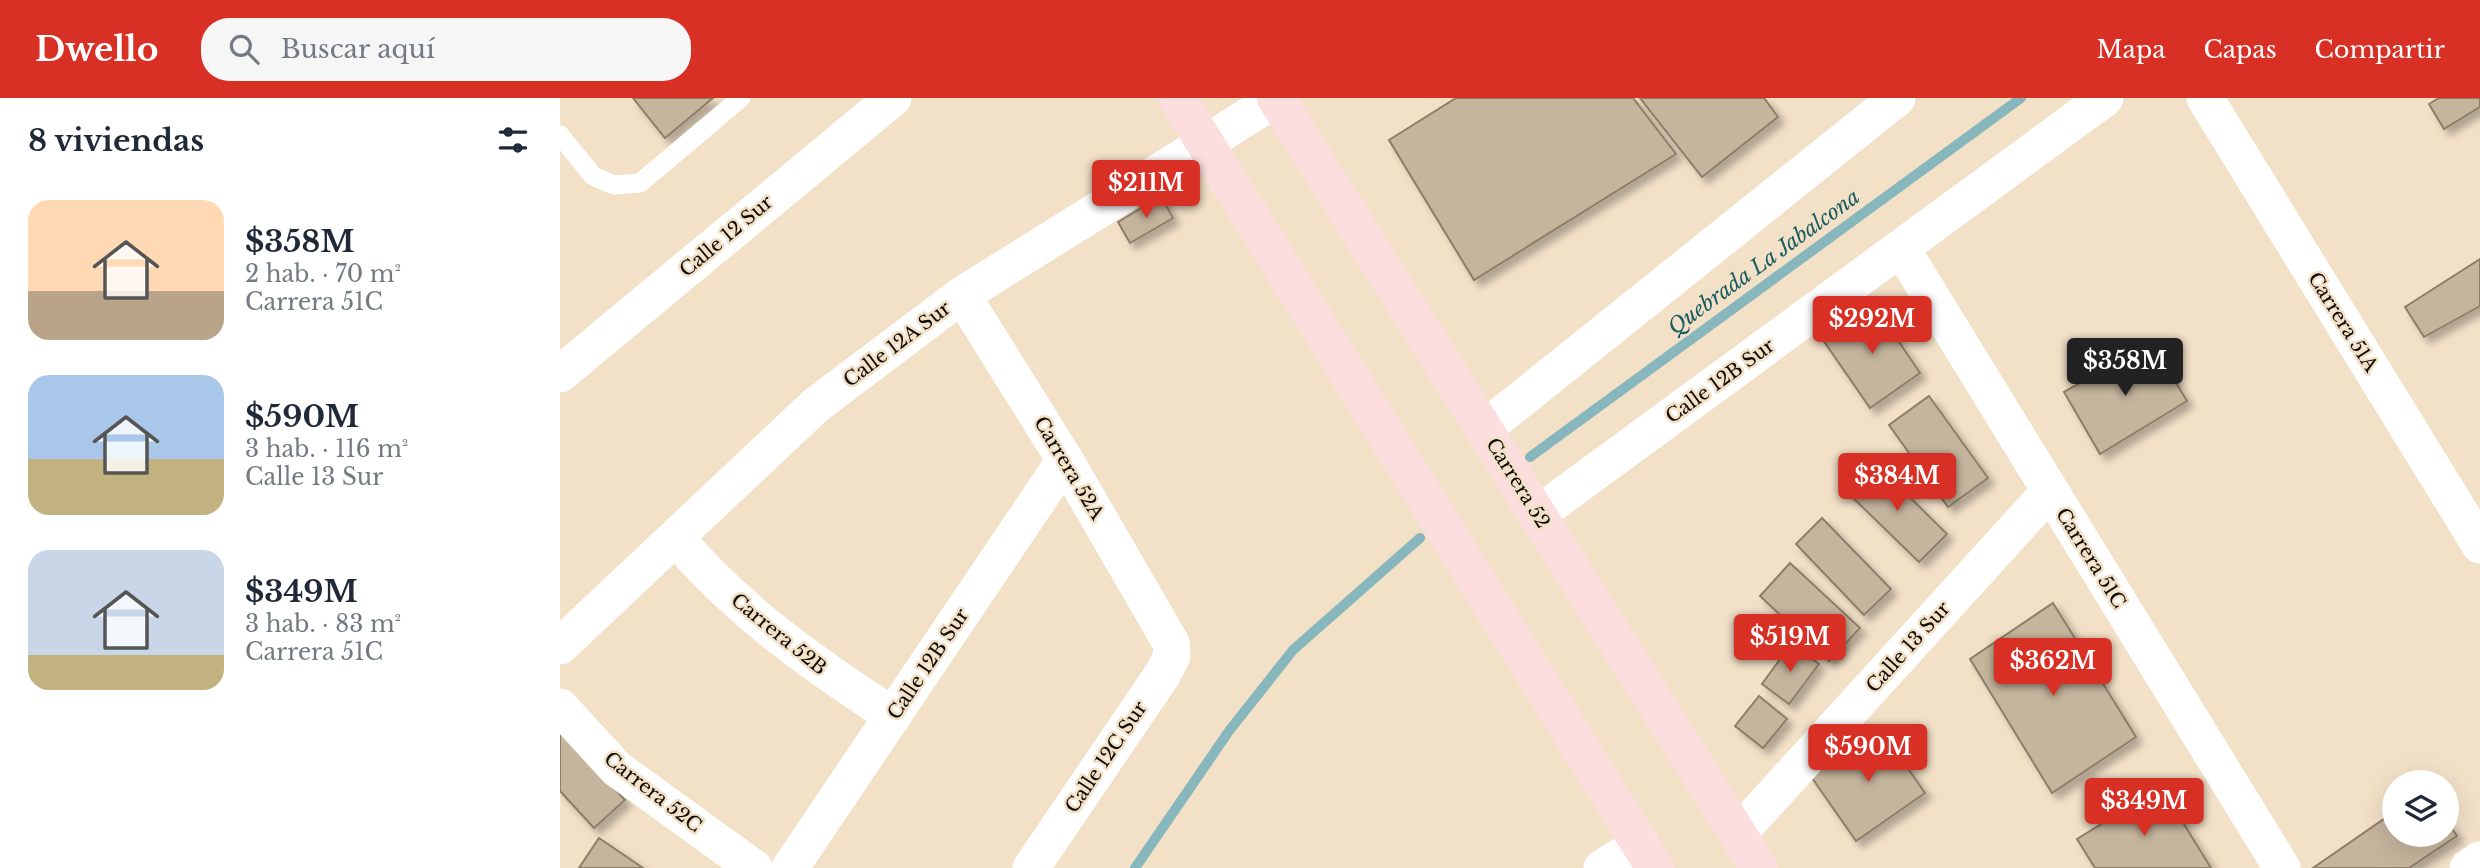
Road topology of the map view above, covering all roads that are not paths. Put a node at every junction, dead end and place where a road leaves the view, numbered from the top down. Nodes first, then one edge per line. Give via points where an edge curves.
1 (741, 98) edge
2 (893, 98) edge
3 (1177, 98) edge
4 (1276, 98) edge
5 (1897, 98) edge
6 (2105, 98) edge
7 (2205, 98) edge
8 (560, 135) edge
9 (1205, 144) junction
10 (1901, 248) junction
11 (962, 295) junction
12 (565, 360) edge
13 (1484, 429) junction
14 (1065, 460) junction
15 (2050, 491) junction
16 (1538, 514) junction
17 (676, 538) junction
18 (2480, 545) edge
19 (1171, 643) joint
20 (560, 646) edge
21 (560, 707) edge
22 (893, 716) junction
23 (1738, 834) junction
24 (1648, 856) edge
25 (2480, 860) edge
26 (754, 868) edge
27 (790, 868) edge
28 (1031, 868) edge
29 (1602, 868) edge
30 (1759, 868) edge
31 (2282, 868) edge
32 (2468, 868) edge

1 - 8 lane via 640,183 614,185 593,176
2 - 12 street, Calle 12 Sur
3 - 9 main road
4 - 9 street, Calle 12A Sur
4 - 13 main road, Carrera 52
5 - 13 street
6 - 10 street, Calle 12B Sur
7 - 18 street, Carrera 51A
9 - 11 street, Calle 12A Sur
9 - 24 main road
10 - 15 street, Carrera 51C
10 - 16 street, Calle 12B Sur
11 - 14 street, Carrera 52A
11 - 17 street, Calle 12A Sur via 816,405
13 - 16 main road, Carrera 52
14 - 19 street, Carrera 52A
14 - 22 street, Calle 12B Sur
15 - 23 street, Calle 13 Sur
15 - 31 street, Carrera 51C
16 - 23 main road, Carrera 52
17 - 20 street, Calle 12A Sur
17 - 22 street, Carrera 52B via 708,576 753,615 812,663
19 - 28 street, Calle 12C Sur via 1172,656 1162,675
21 - 26 street, Carrera 52C via 617,769
22 - 27 street, Calle 12B Sur
23 - 30 main road, Carrera 52
24 - 29 street
25 - 32 street

